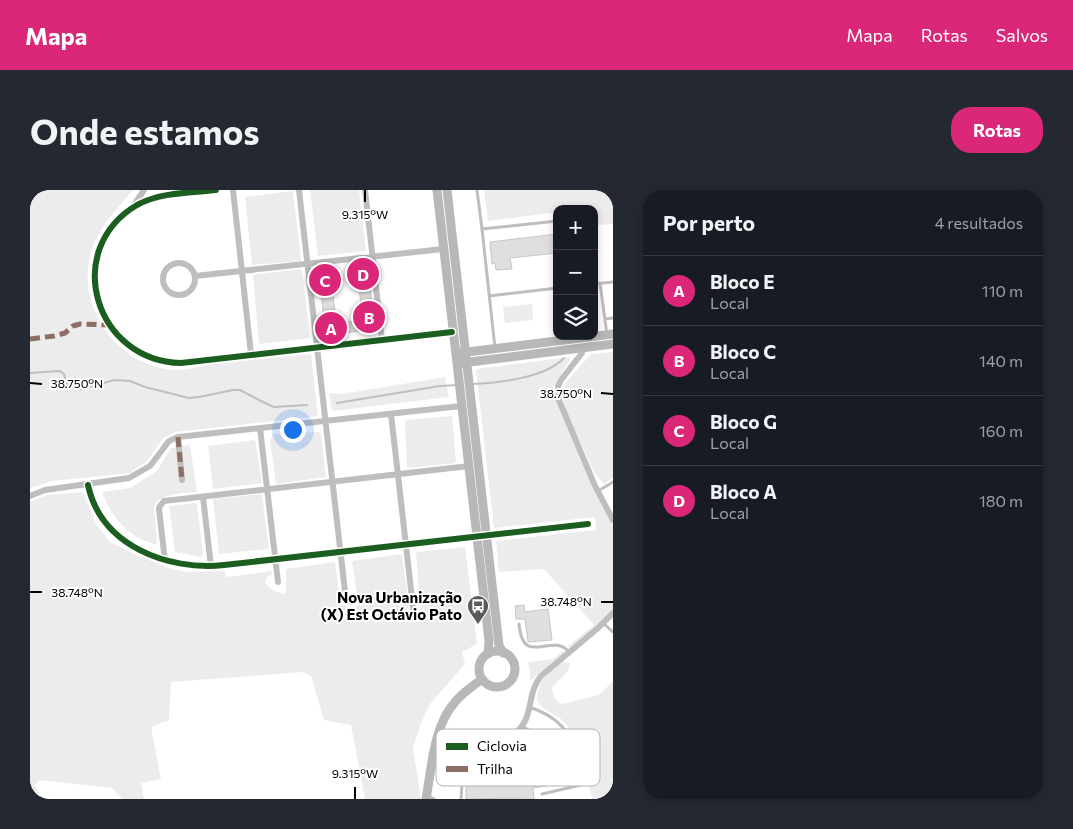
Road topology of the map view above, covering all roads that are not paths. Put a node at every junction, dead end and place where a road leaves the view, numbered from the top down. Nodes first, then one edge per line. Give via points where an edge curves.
1 (144, 190) edge
2 (216, 190) edge
3 (233, 190) edge
4 (299, 190) edge
5 (365, 190) edge
6 (437, 190) edge
7 (447, 190) edge
8 (477, 190) edge
9 (175, 193) edge
10 (132, 209) junction
11 (553, 221) edge
12 (482, 229) junction
13 (443, 249) junction
14 (372, 256) junction
15 (307, 264) junction
16 (242, 271) junction
17 (195, 276) junction
18 (613, 282) edge
19 (600, 283) joint
20 (553, 288) edge
21 (489, 296) junction
22 (613, 318) edge
23 (604, 319) junction
24 (452, 332) junction
25 (610, 335) edge
26 (382, 340) junction
27 (613, 344) edge
28 (317, 347) junction
29 (582, 348) junction
30 (495, 349) junction
31 (251, 354) junction
32 (455, 354) junction
33 (466, 357) junction
34 (456, 364) junction
35 (462, 406) junction
36 (391, 414) junction
37 (326, 421) junction
38 (260, 428) junction
39 (178, 437) junction
40 (469, 466) junction
41 (397, 474) junction
42 (182, 480) dead end
43 (332, 482) junction
44 (613, 482) edge
45 (88, 485) junction
46 (267, 489) junction
47 (597, 492) junction
48 (30, 496) edge
49 (203, 497) junction
50 (613, 518) edge
51 (588, 524) dead end
52 (487, 535) junction
53 (477, 537) junction
54 (406, 545) junction
55 (340, 552) junction
56 (276, 559) junction
57 (165, 561) junction
58 (211, 566) junction
59 (278, 582) dead end
60 (352, 602) dead end
61 (613, 613) edge
62 (414, 616) dead end
63 (518, 624) dead end
64 (604, 624) junction
65 (613, 632) edge
66 (504, 653) junction
67 (569, 653) junction
68 (488, 654) junction
69 (482, 679) junction
70 (528, 706) junction
71 (521, 726) junction
72 (440, 729) edge
73 (519, 729) edge
74 (526, 729) edge
75 (565, 729) edge
76 (436, 745) edge
77 (433, 757) junction
78 (436, 757) edge
79 (461, 786) edge
80 (577, 786) edge
81 (542, 794) dead end
82 (429, 798) edge
83 (460, 799) edge

1 - 10 street
2 - 9 street
3 - 16 street
4 - 15 street
5 - 14 street
6 - 13 street
7 - 33 street
8 - 12 lane
9 - 10 street via 153,198
10 - 31 street via 111,228 99,254 95,276 99,305 113,330 130,346 152,358 168,362
11 - 12 lane
12 - 21 lane
13 - 14 street
13 - 24 street
14 - 15 street
14 - 26 street
15 - 16 street
15 - 28 street
16 - 17 street
16 - 31 street
17 - 17 street via 185,264 174,264 166,270 165,286 172,293 182,294 194,286
18 - 19 lane
19 - 23 lane
20 - 21 lane
21 - 30 lane
22 - 23 lane
23 - 25 lane
24 - 26 street
24 - 32 street
25 - 30 street
26 - 28 street
27 - 29 street
28 - 31 street
28 - 37 street
29 - 33 street
29 - 47 street via 582,353 558,386 558,398
30 - 33 street
32 - 33 street
32 - 34 street
33 - 34 street
33 - 52 street
34 - 35 street
35 - 36 street
35 - 40 street
36 - 37 street
36 - 41 street
37 - 38 street
37 - 43 street
38 - 39 street
38 - 46 street
39 - 42 street
39 - 45 street via 169,441 150,466 138,474
40 - 41 street
40 - 53 street
41 - 43 street
41 - 54 street
43 - 46 street
43 - 55 street
44 - 47 lane
45 - 48 street via 45,490
45 - 57 street via 96,507 116,534 137,549
46 - 49 street
46 - 56 street
47 - 50 street
49 - 57 street via 167,501 160,506
49 - 58 street
51 - 52 street
52 - 53 street
52 - 66 street via 499,645
53 - 54 street
53 - 68 street
54 - 55 street
54 - 62 street
55 - 56 street
55 - 60 street via 346,600
56 - 58 street
56 - 59 street
57 - 58 street
61 - 64 street
63 - 67 lane via 521,639 529,646 559,645
64 - 65 lane
64 - 67 street
66 - 68 street
66 - 69 street via 510,657 514,667 510,681 496,687
67 - 70 street via 540,676
68 - 69 street via 479,668
69 - 72 street via 448,711
70 - 71 street via 526,720
70 - 75 lane via 549,716
71 - 73 street
71 - 74 lane
76 - 77 street
77 - 78 street
77 - 82 street
79 - 83 lane
80 - 81 lane

